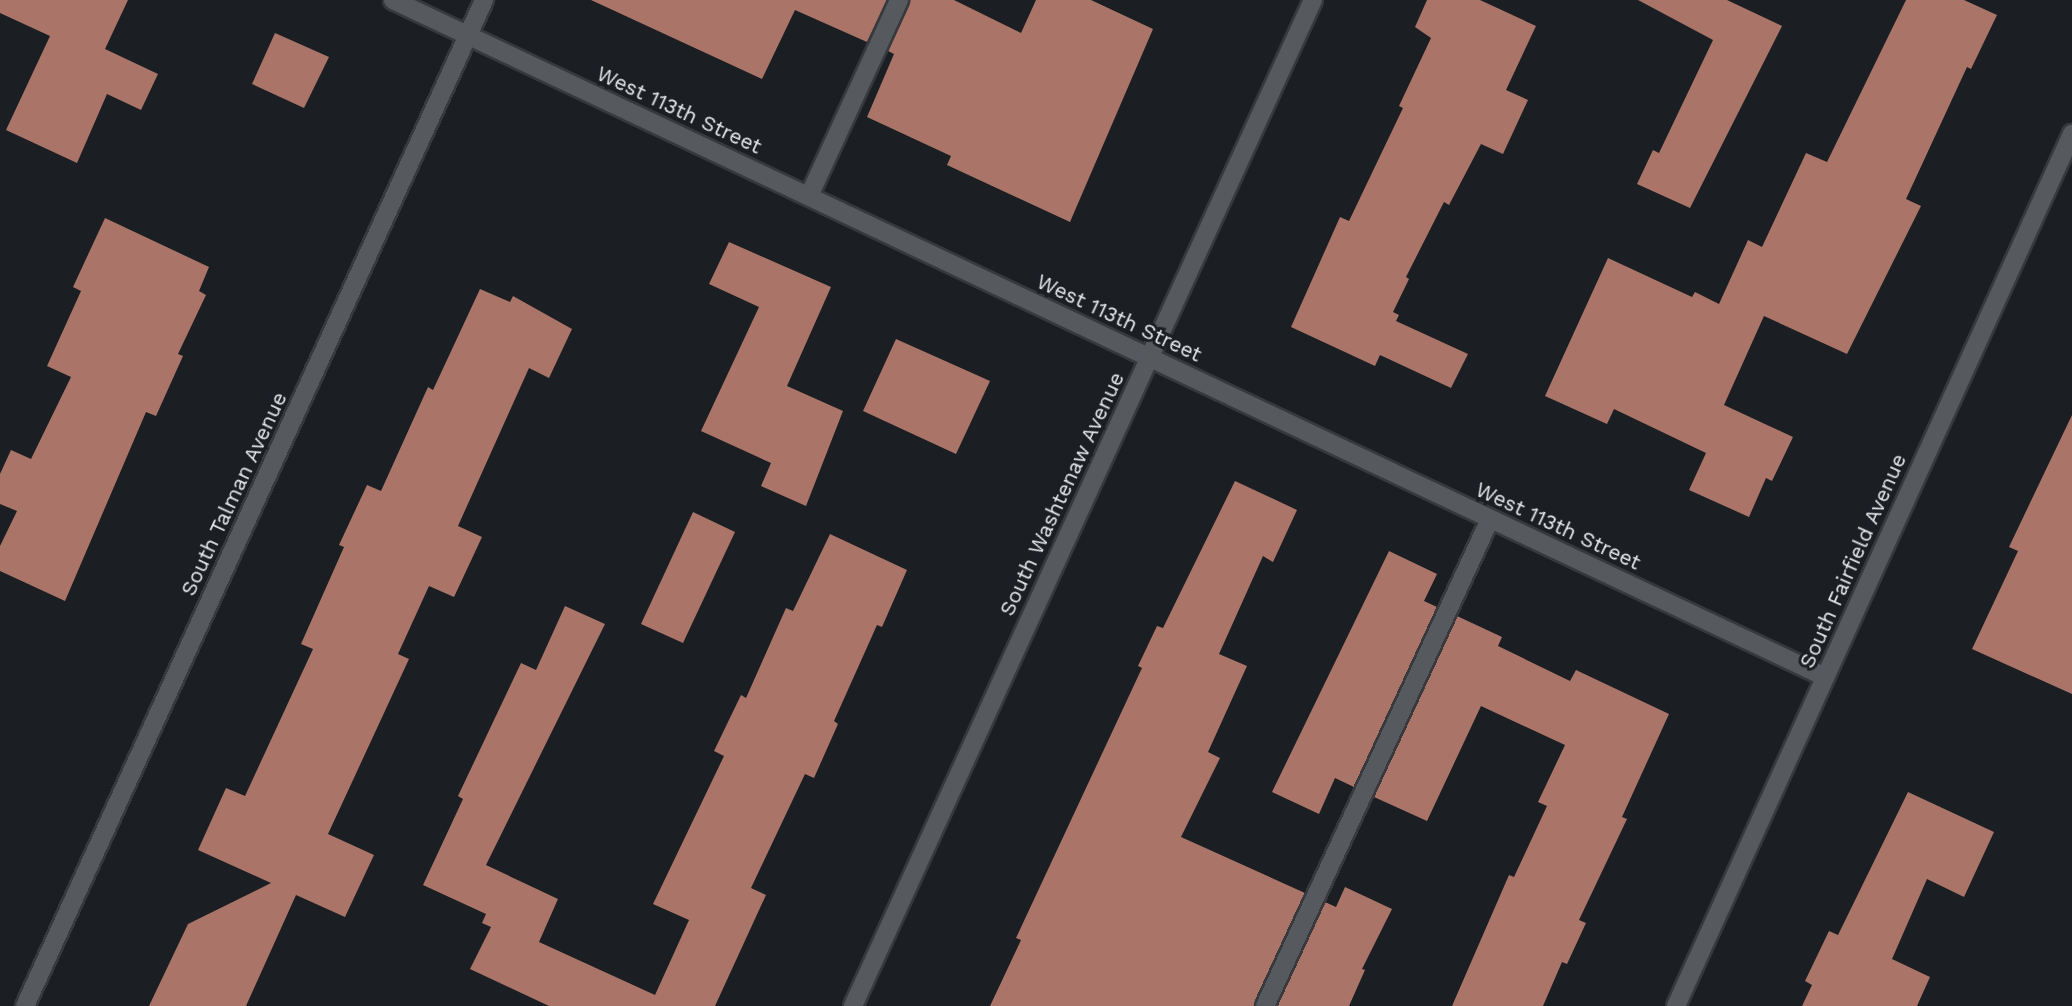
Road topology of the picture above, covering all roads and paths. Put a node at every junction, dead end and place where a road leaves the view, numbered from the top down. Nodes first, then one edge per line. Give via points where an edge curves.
1 (393, 0) edge
2 (484, 0) edge
3 (899, 0) edge
4 (1313, 0) edge
5 (468, 35) junction
6 (2072, 134) edge
7 (809, 196) junction
8 (1149, 358) junction
9 (1490, 519) junction
10 (1825, 677) junction
11 (25, 1006) edge
12 (853, 1006) edge
13 (1265, 1006) edge
14 (1676, 1006) edge

1 - 5 street, West 113th Street
2 - 5 street, South Talman Avenue
3 - 7 street
4 - 8 street, South Washtenaw Avenue
5 - 7 street, West 113th Street
5 - 11 street, South Talman Avenue
6 - 10 street, South Fairfield Avenue
7 - 8 street, West 113th Street
8 - 9 street, West 113th Street
8 - 12 street, South Washtenaw Avenue
9 - 10 street, West 113th Street
9 - 13 street
10 - 14 street, South Fairfield Avenue

